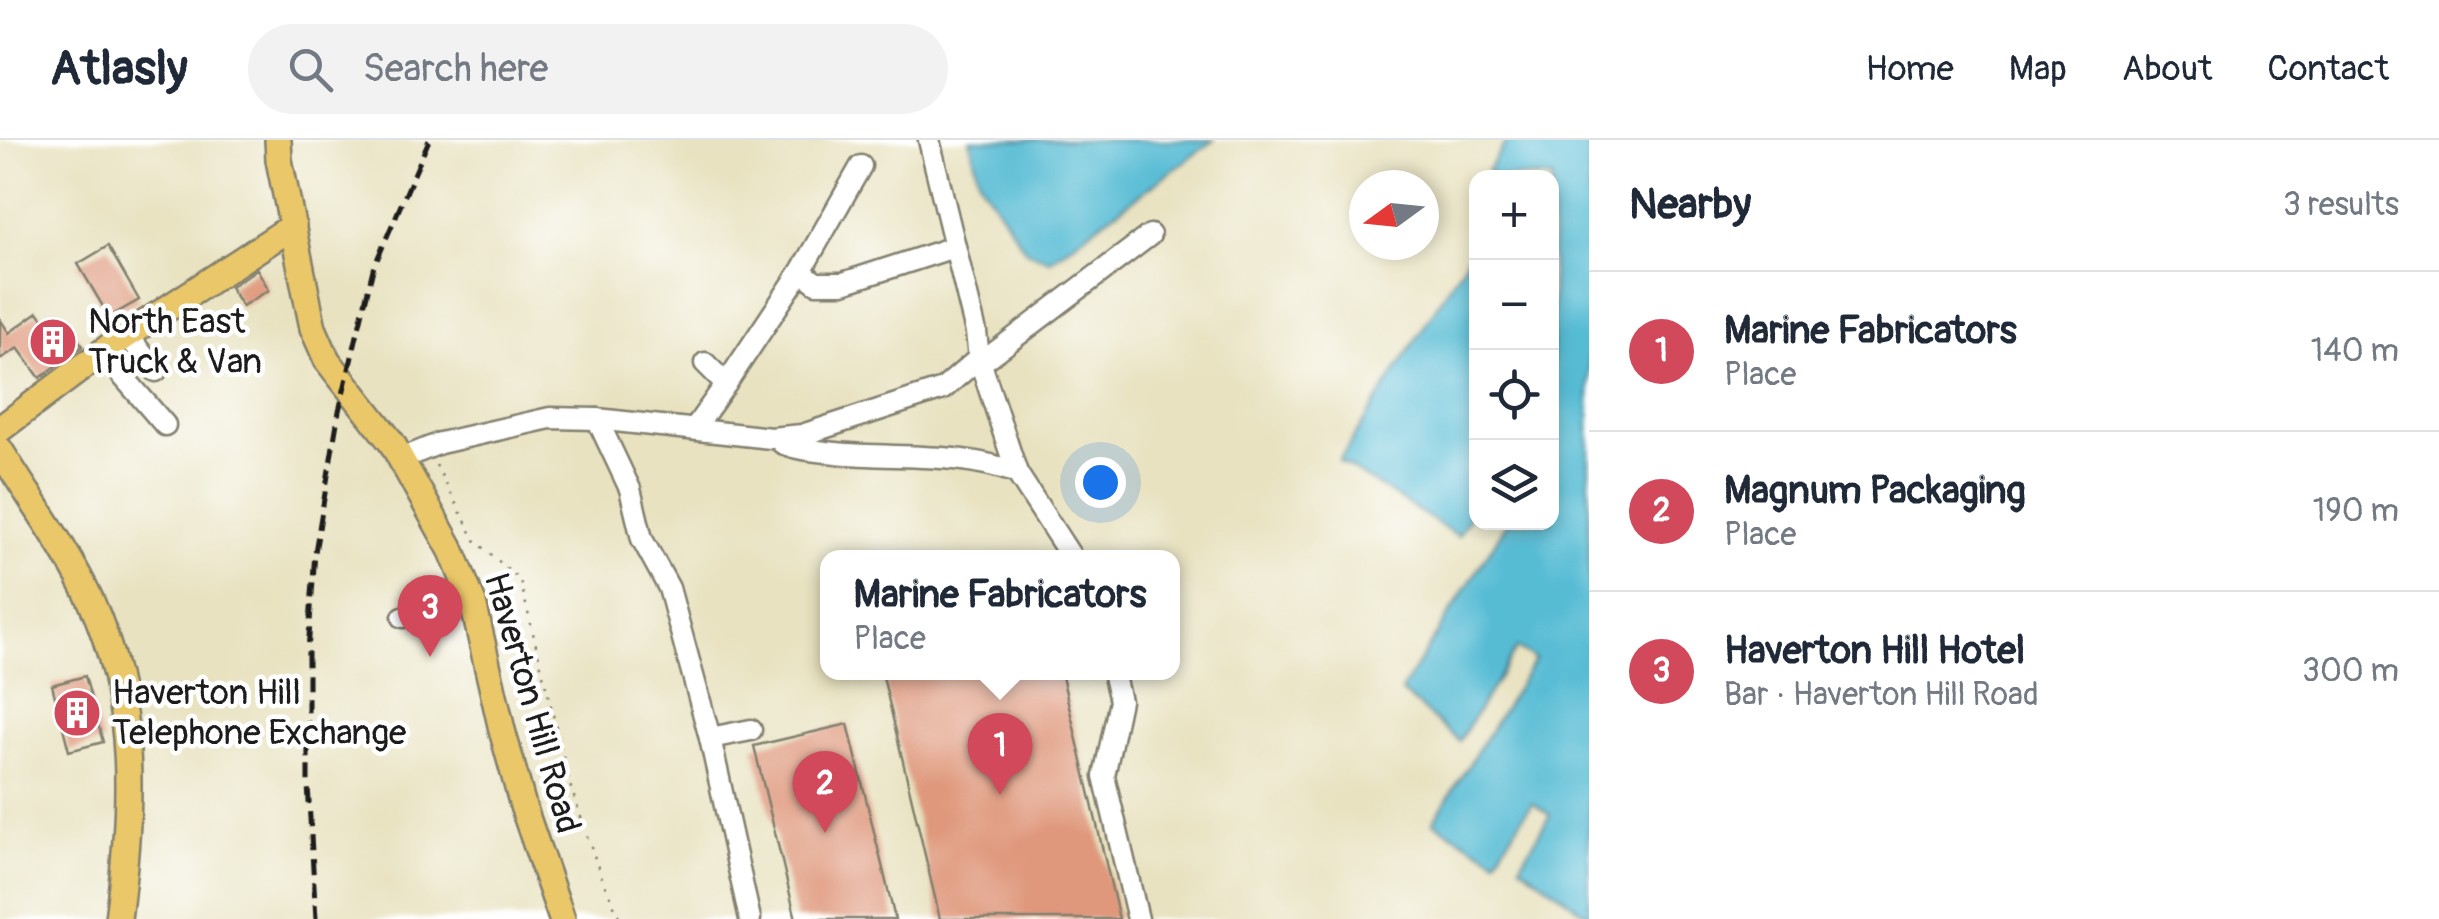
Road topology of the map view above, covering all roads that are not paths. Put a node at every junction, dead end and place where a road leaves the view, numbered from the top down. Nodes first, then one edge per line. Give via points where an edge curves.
1 (278, 140) edge
2 (930, 140) edge
3 (861, 166) dead end
4 (293, 226) junction
5 (1150, 235) dead end
6 (954, 246) junction
7 (801, 272) junction
8 (128, 335) junction
9 (102, 352) junction
10 (980, 361) junction
11 (706, 362) dead end
12 (156, 371) dead end
13 (726, 384) junction
14 (597, 419) junction
15 (164, 425) dead end
16 (0, 429) edge
17 (694, 430) junction
18 (771, 438) junction
19 (0, 450) edge
20 (401, 459) junction
21 (1017, 473) junction
22 (1067, 550) edge
23 (473, 603) junction
24 (403, 617) dead end
25 (1115, 680) edge
26 (751, 730) dead end
27 (710, 738) junction
28 (118, 919) edge
29 (562, 919) edge
30 (750, 919) edge
31 (1138, 919) edge

1 - 4 main road
2 - 6 lane
3 - 7 lane
4 - 8 main road
4 - 20 main road, Haverton Hill Road via 313,328 327,360
5 - 10 lane
6 - 7 lane via 842,283 816,282
6 - 10 lane
7 - 13 lane
8 - 9 main road
8 - 12 lane
9 - 15 lane
9 - 16 main road
10 - 18 lane via 943,389 802,435
10 - 21 lane
11 - 13 lane
13 - 17 lane
14 - 17 lane
14 - 20 lane via 550,418
14 - 27 lane via 630,489 642,539 669,588
17 - 18 lane
18 - 21 lane via 804,448 948,458
19 - 28 main road via 92,602 124,712 130,831
20 - 23 main road, Haverton Hill Road
21 - 22 lane
23 - 24 lane
23 - 29 main road, Haverton Hill Road via 523,806
25 - 31 lane via 1120,701 1104,776
26 - 27 lane
27 - 30 lane

